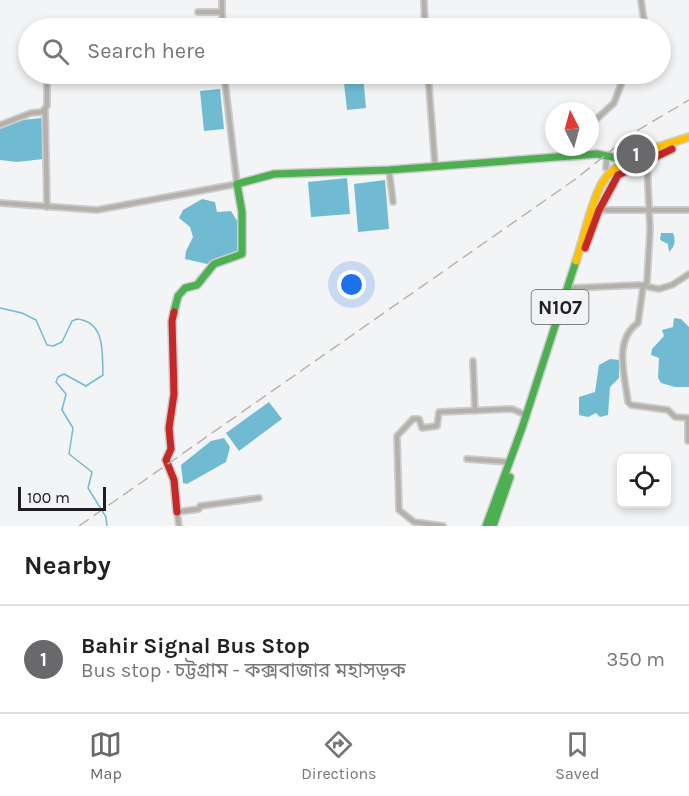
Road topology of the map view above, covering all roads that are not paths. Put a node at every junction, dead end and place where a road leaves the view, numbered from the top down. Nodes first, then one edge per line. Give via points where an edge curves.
1 (222, 0) edge
2 (424, 0) edge
3 (641, 0) edge
4 (198, 12) dead end
5 (222, 12) junction
6 (222, 18) edge
7 (425, 18) edge
8 (644, 18) edge
9 (47, 84) edge
10 (225, 84) edge
11 (429, 84) edge
12 (621, 84) edge
13 (45, 109) junction
14 (599, 116) edge
15 (0, 125) edge
16 (689, 137) edge
17 (689, 143) edge
18 (599, 154) edge
19 (568, 156) edge
20 (607, 156) junction
21 (646, 156) junction
22 (627, 160) junction
23 (435, 165) junction
24 (606, 168) dead end
25 (389, 170) junction
26 (237, 184) junction
27 (393, 202) dead end
28 (0, 203) edge
29 (47, 207) junction
30 (649, 208) junction
31 (599, 210) junction
32 (689, 210) edge
33 (689, 274) edge
34 (643, 287) junction
35 (573, 288) junction
36 (473, 361) dead end
37 (475, 411) junction
38 (526, 415) junction
39 (689, 418) edge
40 (688, 441) edge
41 (467, 459) dead end
42 (510, 462) junction
43 (259, 498) dead end
44 (177, 512) junction
45 (179, 526) edge
46 (443, 526) edge
47 (486, 526) edge
48 (493, 526) edge

1 - 5 street
2 - 7 street
3 - 8 street
4 - 5 street
5 - 6 street
9 - 13 street
10 - 26 street
11 - 23 street
12 - 14 street via 614,103
13 - 15 street
13 - 29 street
16 - 21 main road, N107
17 - 21 main road, N107
18 - 20 main road
19 - 23 main road
20 - 22 main road
20 - 24 street
21 - 22 main road, N107
21 - 30 street
21 - 31 main road, N107 via 618,175
22 - 38 main road, N107 via 614,168 601,185
23 - 25 main road
25 - 26 main road via 274,174
25 - 27 street
26 - 29 street via 97,210
26 - 44 main road via 242,254 214,264 197,285 185,288 174,307 174,393 169,428 171,449 166,460 174,480
28 - 29 street
30 - 31 street
30 - 32 street
30 - 34 street via 648,282
31 - 35 main road, N107
33 - 34 street via 659,289
34 - 35 street
34 - 39 street via 638,323 625,337 623,347 628,402
35 - 48 main road, N107
36 - 37 street
37 - 38 street via 512,409
37 - 46 street via 438,412 435,427 420,427 416,419 396,439 399,510 414,522
38 - 42 main road, N107
39 - 40 street
41 - 42 street
42 - 47 main road, N107
43 - 44 street
44 - 45 street

